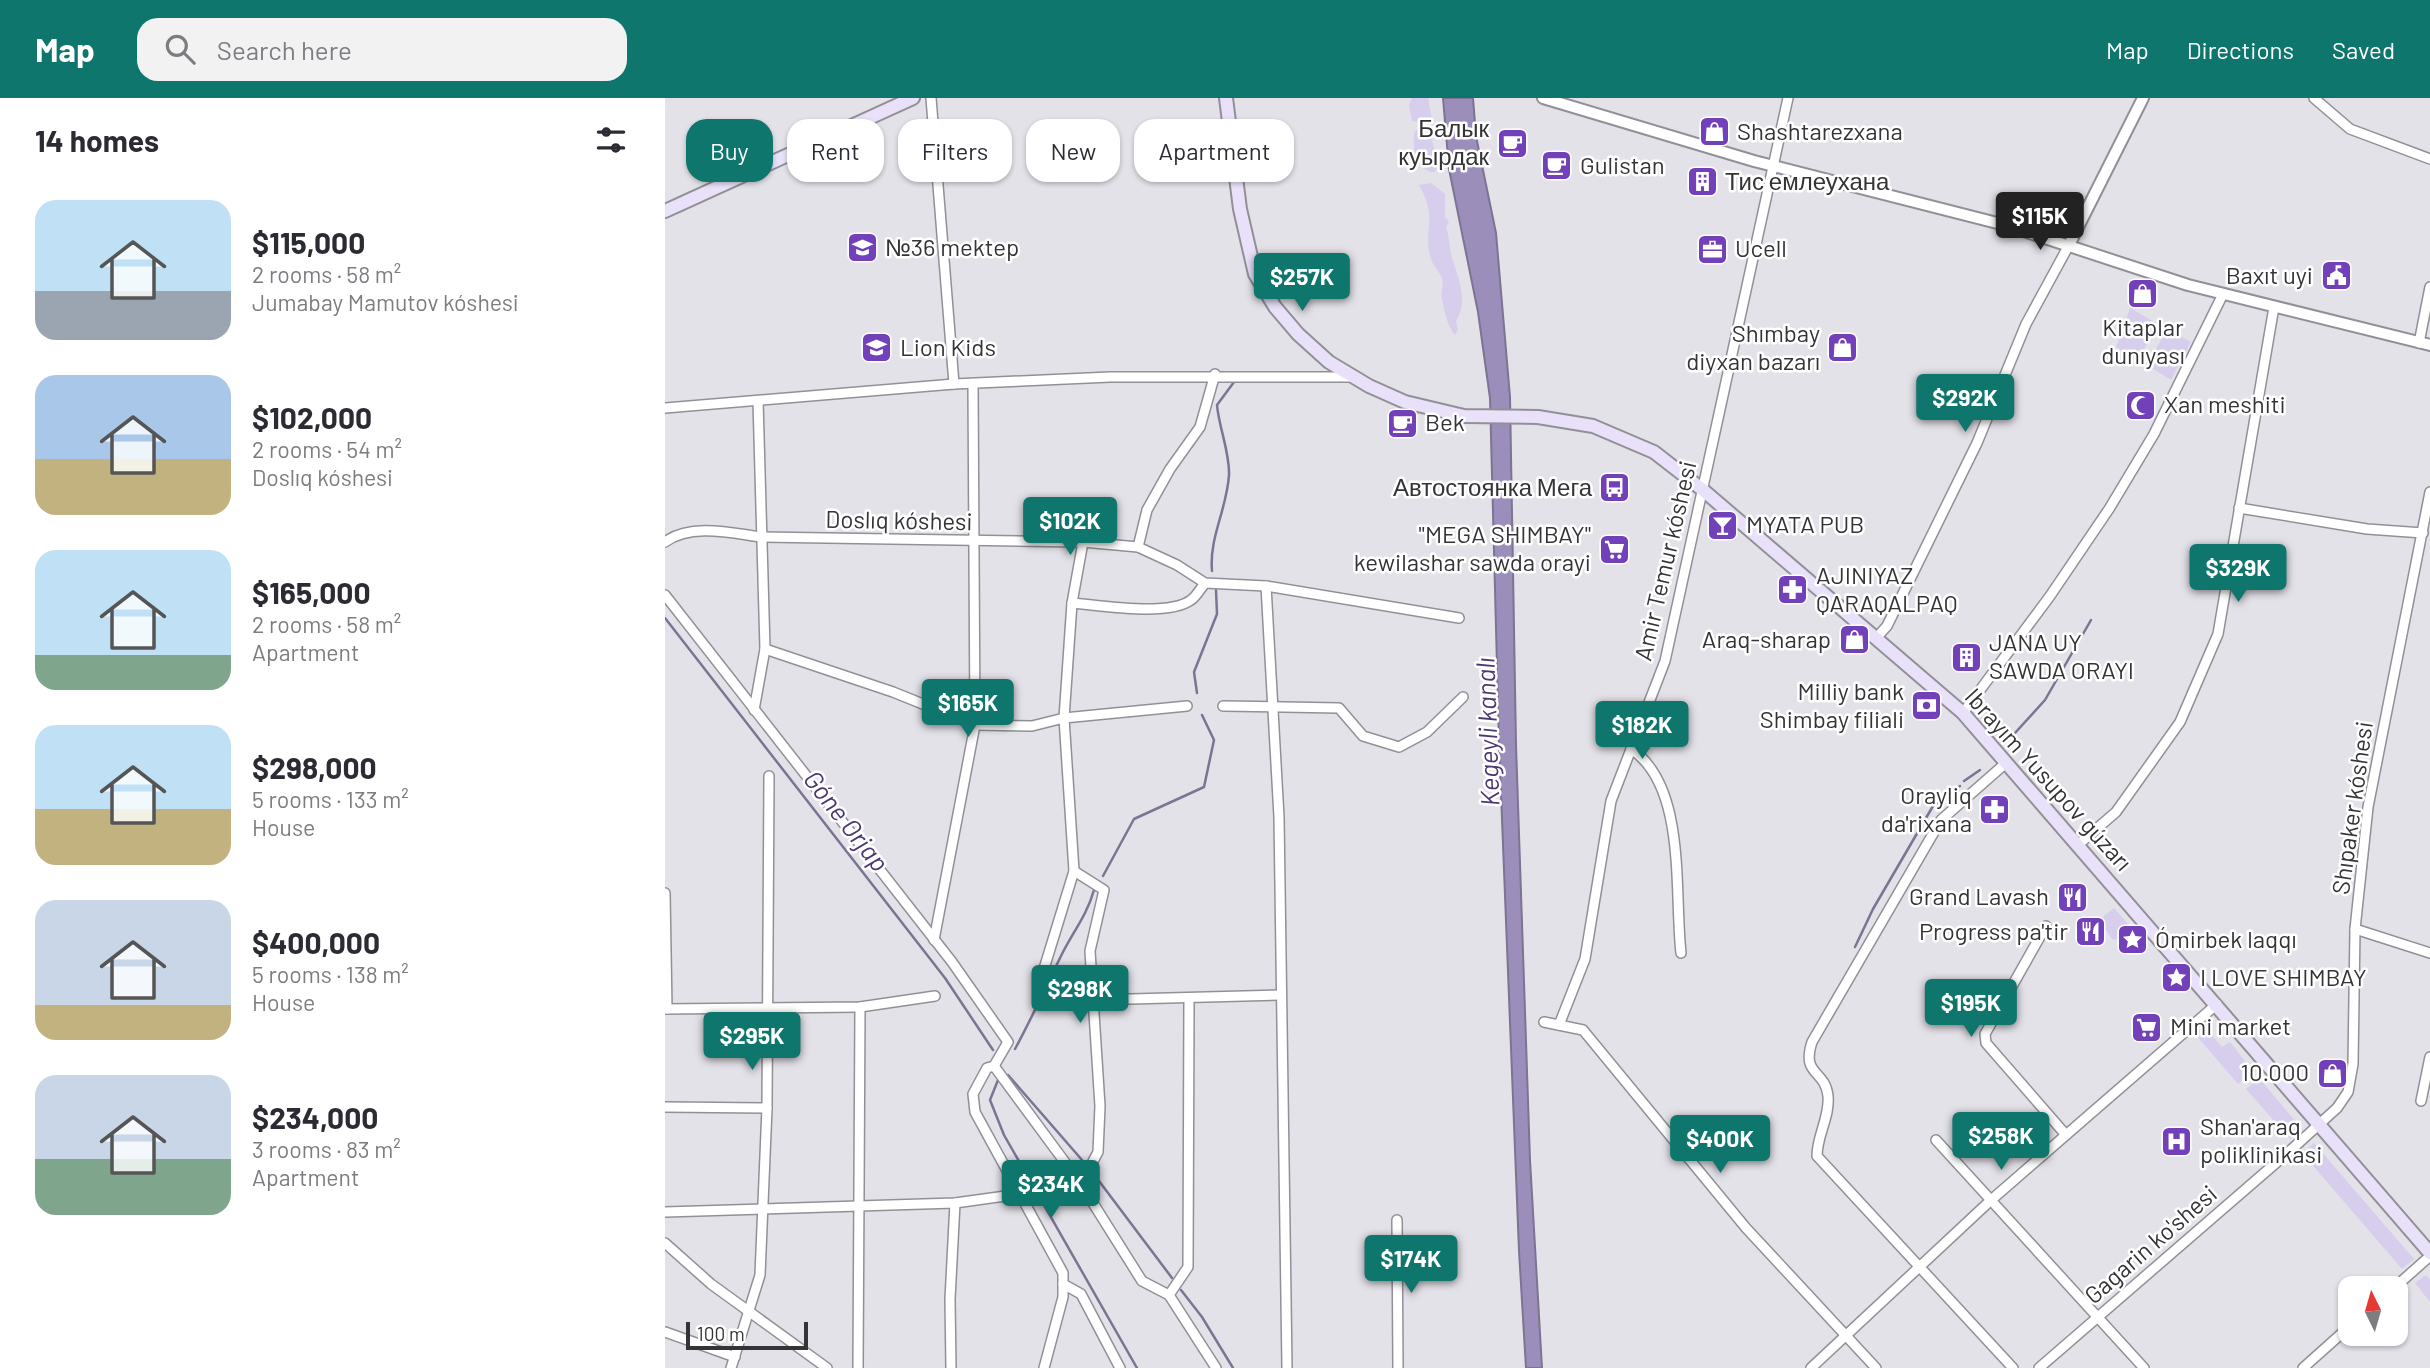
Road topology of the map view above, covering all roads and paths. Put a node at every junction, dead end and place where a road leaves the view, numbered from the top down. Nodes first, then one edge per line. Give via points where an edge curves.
1 (913, 98) edge
2 (931, 98) edge
3 (1218, 98) edge
4 (1226, 98) edge
5 (1543, 98) edge
6 (1788, 98) edge
7 (2143, 98) edge
8 (2314, 98) edge
9 (1226, 119) edge
10 (1228, 119) edge
11 (2430, 159) edge
12 (1774, 166) junction
13 (1237, 182) edge
14 (665, 211) edge
15 (2070, 245) junction
16 (2430, 287) edge
17 (2223, 294) junction
18 (2274, 307) junction
19 (2424, 344) edge
20 (1215, 374) junction
21 (1353, 376) junction
22 (954, 384) junction
23 (973, 384) junction
24 (758, 401) junction
25 (665, 408) edge
26 (1703, 490) junction
27 (2430, 492) edge
28 (2239, 508) junction
29 (2423, 533) junction
30 (761, 537) junction
31 (665, 542) edge
32 (976, 542) junction
33 (1083, 542) junction
34 (1139, 547) junction
35 (1205, 583) junction
36 (1266, 586) junction
37 (665, 595) edge
38 (1072, 603) junction
39 (1459, 618) dead end
40 (1878, 636) junction
41 (765, 649) junction
42 (1463, 697) dead end
43 (1187, 706) dead end
44 (1223, 706) dead end
45 (1274, 706) junction
46 (754, 710) junction
47 (1963, 713) junction
48 (1064, 718) junction
49 (975, 725) junction
50 (1631, 749) junction
51 (2007, 762) junction
52 (769, 776) dead end
53 (2079, 844) junction
54 (1074, 870) junction
55 (665, 894) edge
56 (2046, 926) dead end
57 (2355, 929) junction
58 (934, 940) junction
59 (1681, 953) dead end
60 (2430, 953) edge
61 (1043, 972) dead end
62 (1281, 995) junction
63 (935, 996) dead end
64 (1189, 999) junction
65 (1093, 1000) junction
66 (2217, 1004) junction
67 (860, 1007) junction
68 (766, 1008) junction
69 (666, 1009) edge
70 (1544, 1022) dead end
71 (1559, 1026) junction
72 (2430, 1058) edge
73 (994, 1066) junction
74 (2421, 1101) dead end
75 (665, 1107) edge
76 (767, 1108) junction
77 (2320, 1123) junction
78 (2066, 1135) junction
79 (1936, 1140) dead end
80 (1081, 1184) junction
81 (1020, 1194) junction
82 (1990, 1201) junction
83 (955, 1203) junction
84 (861, 1206) junction
85 (763, 1208) junction
86 (665, 1212) edge
87 (1397, 1220) dead end
88 (665, 1242) edge
89 (2430, 1254) edge
90 (1921, 1265) junction
91 (2407, 1276) edge
92 (1063, 1284) junction
93 (1169, 1295) junction
94 (750, 1314) junction
95 (2096, 1317) junction
96 (665, 1332) edge
97 (1845, 1334) junction
98 (2338, 1336) edge
99 (735, 1357) junction
100 (731, 1368) edge
101 (827, 1368) edge
102 (858, 1368) edge
103 (951, 1368) edge
104 (1044, 1368) edge
105 (1120, 1368) edge
106 (1216, 1368) edge
107 (1287, 1368) edge
108 (1398, 1368) edge
109 (1811, 1368) edge
110 (1876, 1368) edge
111 (2013, 1368) edge
112 (2039, 1368) edge
113 (2144, 1368) edge
114 (2302, 1368) edge

1 - 14 main road
2 - 22 street
3 - 9 main road
4 - 10 main road
5 - 12 street
6 - 12 street, Amir Temur kóshesi
7 - 15 street
8 - 11 street via 2350,129
12 - 15 street
12 - 26 street, Amir Temur kóshesi
13 - 21 main road, Ibrayım Yusupov gúzarı via 1255,274 1298,334
15 - 17 street
15 - 40 street via 2026,324 1977,443
16 - 19 street
17 - 18 street
17 - 47 street via 2154,434 2109,509
18 - 19 street
18 - 28 street
20 - 21 street
20 - 23 street
20 - 34 street via 1200,427 1147,510
21 - 26 main road, Ibrayım Yusupov gúzarı via 1405,402 1479,418 1521,417 1583,423 1605,430 1654,452
22 - 23 street
22 - 24 street
23 - 32 street
24 - 25 street
24 - 30 street
26 - 40 main road, Ibrayım Yusupov gúzarı
26 - 50 street, Amir Temur kóshesi via 1665,661
27 - 29 street, Shıpaker kóshesi
28 - 29 street via 2367,529
28 - 53 street via 2218,634 2180,722 2116,812
29 - 57 street, Shıpaker kóshesi via 2368,807
30 - 31 street, Doslıq kóshesi via 709,531 676,534
30 - 32 street, Doslıq kóshesi
30 - 41 street
32 - 33 street, Doslıq kóshesi
32 - 49 street
33 - 34 street, Doslıq kóshesi
33 - 38 street
34 - 35 street, Doslıq kóshesi
35 - 36 street, Doslıq kóshesi
35 - 38 street via 1191,600 1173,607
36 - 39 street, Doslıq kóshesi
36 - 45 street
37 - 46 street
38 - 48 street
40 - 47 main road, Ibrayım Yusupov gúzarı
41 - 46 street
41 - 49 street
42 - 45 street via 1427,732 1399,747 1363,736 1339,708
43 - 48 street
44 - 45 street
45 - 62 street
46 - 58 street
47 - 51 main road, Ibrayım Yusupov gúzarı
48 - 49 street via 1032,726
48 - 54 street
49 - 58 street
50 - 59 street via 1646,759 1664,789 1675,840
50 - 71 street, Amir Temur kóshesi via 1611,801 1585,959
51 - 53 main road, Ibrayım Yusupov gúzarı
51 - 90 street via 1941,820 1812,1041 1807,1057 1809,1068 1828,1095 1817,1156
52 - 68 street
53 - 66 main road, Ibrayım Yusupov gúzarı
54 - 61 street
54 - 65 street via 1104,890 1090,951
55 - 69 street
56 - 78 street via 1985,1034 1986,1043
57 - 60 street
57 - 77 street, Shıpaker kóshesi via 2350,1083 2337,1108
58 - 73 street via 1008,1042
62 - 64 street
62 - 107 street
63 - 67 street
64 - 65 street
64 - 93 street via 1188,1267
65 - 80 street via 1100,1105 1098,1152
66 - 77 main road, Ibrayım Yusupov gúzarı
66 - 78 street
67 - 68 street
67 - 84 street
68 - 69 street
68 - 76 street
70 - 71 street
71 - 97 street via 1583,1030 1737,1218
72 - 74 street
73 - 80 street
73 - 81 street via 987,1068 973,1094 975,1112
75 - 76 street
76 - 85 street
77 - 89 main road, Ibrayım Yusupov gúzarı
77 - 95 street, Gagarin ko'shesi
78 - 82 street
79 - 82 street
80 - 93 street via 1142,1281
81 - 83 street
81 - 92 street via 1063,1273
82 - 90 street
82 - 95 street
83 - 84 street
83 - 103 street
84 - 85 street
84 - 102 street
85 - 86 street
85 - 94 street via 761,1275
87 - 108 street
88 - 94 street
89 - 91 street
90 - 97 street
90 - 111 street
92 - 104 street
92 - 105 street via 1081,1294
93 - 106 street
94 - 99 street
94 - 101 street
95 - 112 street, Gagarin ko'shesi
95 - 113 street
96 - 99 street
97 - 109 street
97 - 110 street
98 - 114 street
99 - 100 street

